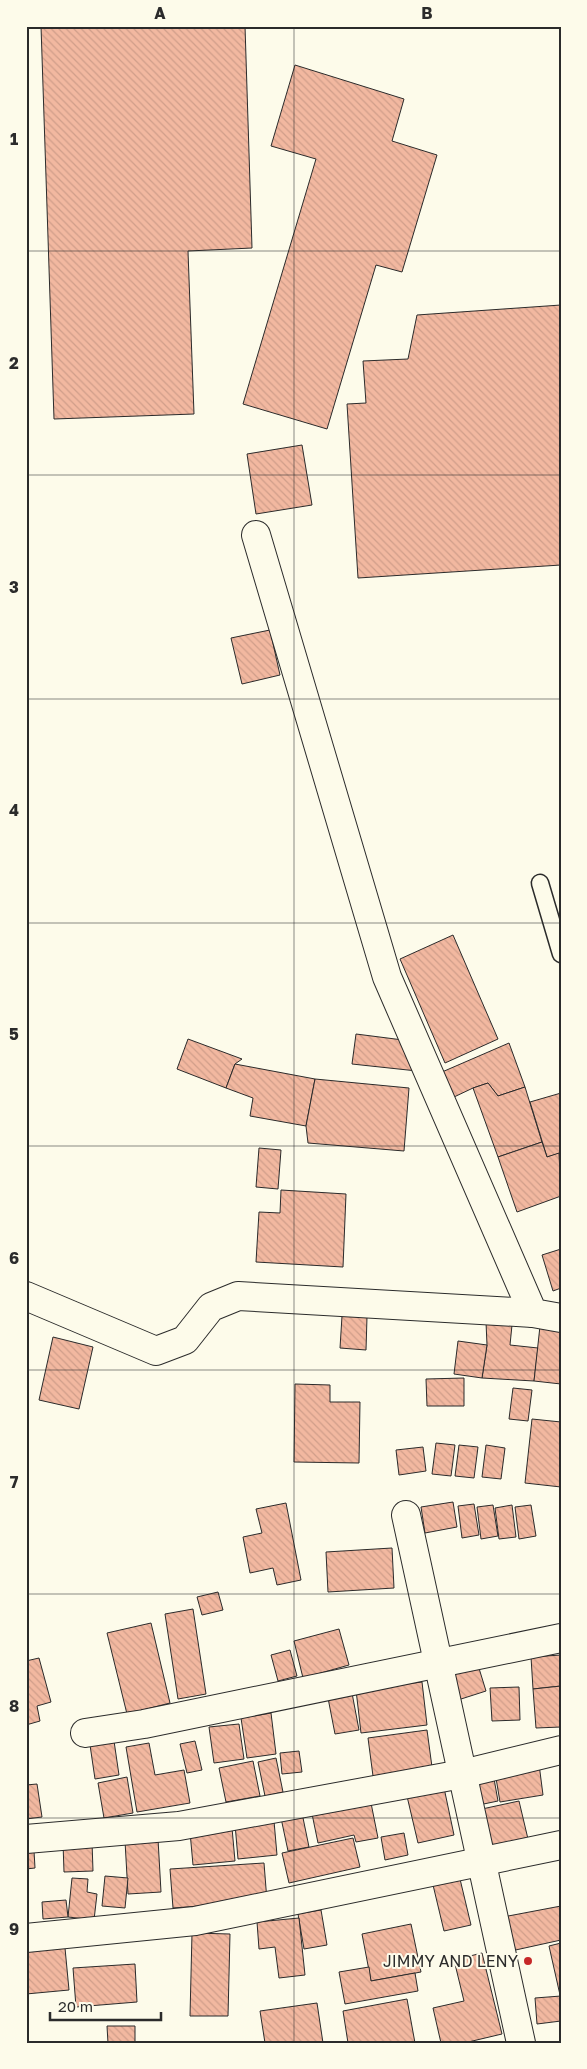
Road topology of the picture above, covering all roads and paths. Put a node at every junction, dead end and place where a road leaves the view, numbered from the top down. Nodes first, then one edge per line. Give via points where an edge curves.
1 (256, 536) dead end
2 (540, 883) dead end
3 (561, 954) edge
4 (26, 1296) edge
5 (533, 1312) junction
6 (561, 1318) edge
7 (406, 1515) dead end
8 (561, 1638) edge
9 (438, 1662) junction
10 (85, 1734) dead end
11 (561, 1750) edge
12 (462, 1774) junction
13 (26, 1839) edge
14 (561, 1845) edge
15 (482, 1861) junction
16 (26, 1938) edge
17 (521, 2043) edge

1 - 5 street via 387,977
2 - 3 lane
4 - 5 street via 156,1352 185,1340 211,1307 238,1296
5 - 6 street
7 - 9 street
8 - 9 street
9 - 10 street
9 - 12 street
11 - 12 street
12 - 13 street via 179,1826
12 - 15 street
14 - 15 street
15 - 16 street via 195,1921
15 - 17 street

